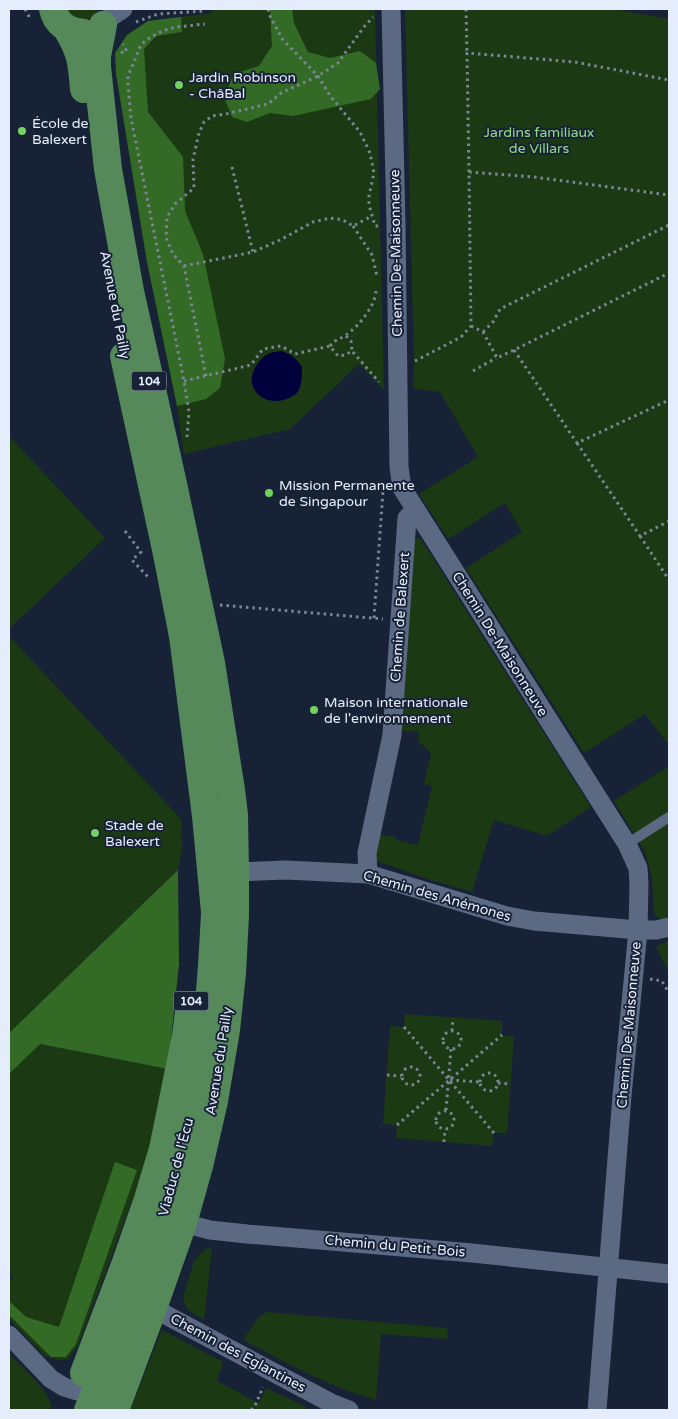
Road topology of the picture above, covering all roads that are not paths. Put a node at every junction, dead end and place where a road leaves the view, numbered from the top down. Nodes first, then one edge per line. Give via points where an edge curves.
1 (383, 12) edge
2 (116, 17) edge
3 (60, 19) edge
4 (415, 510) junction
5 (216, 699) junction
6 (195, 729) junction
7 (669, 817) edge
8 (627, 844) junction
9 (235, 872) junction
10 (368, 874) junction
11 (215, 912) junction
12 (669, 927) edge
13 (638, 930) junction
14 (183, 1223) junction
15 (608, 1268) junction
16 (669, 1274) edge
17 (153, 1308) junction
18 (9, 1334) edge
19 (78, 1404) edge
20 (115, 1410) edge
21 (350, 1410) edge
22 (597, 1410) edge

1 - 4 street, Chemin De-Maisonneuve via 396,226 398,467 402,488
2 - 3 main road via 86,33 76,32
2 - 5 main road, Avenue du Pailly / 104 via 97,56 108,169 130,291 211,663
3 - 6 main road, Avenue du Pailly / 104 via 76,43 80,56 97,206 120,337 177,600
4 - 8 street, Chemin De-Maisonneuve
4 - 10 street, Chemin de Balexert via 407,518 392,735 367,853
5 - 9 main road, Avenue du Pailly / 104 via 234,815
5 - 11 main road, Avenue du Pailly / 104 via 220,815
6 - 11 main road, Avenue du Pailly / 104
6 - 19 main road, Avenue du Pailly / 104 via 199,906 186,1036 161,1158
7 - 8 lane
8 - 13 street, Chemin De-Maisonneuve via 638,868
9 - 10 street, Chemin des Anémones via 286,870
9 - 14 main road, Avenue du Pailly / 104 via 232,973 226,1030 199,1166
10 - 13 street, Chemin des Anémones via 507,916
11 - 19 main road, Viaduc de l'Écu / 104 via 206,1034 181,1157 150,1256
12 - 13 street, Chemin des Anémones
13 - 15 street, Chemin De-Maisonneuve
14 - 15 street, Chemin du Petit-Bois via 238,1233
14 - 17 main road, Avenue du Pailly / 104
15 - 16 street
15 - 22 street, Chemin De-Maisonneuve
17 - 20 main road, Avenue du Pailly / 104
17 - 21 street, Chemin des Eglantines via 331,1403
18 - 19 street

